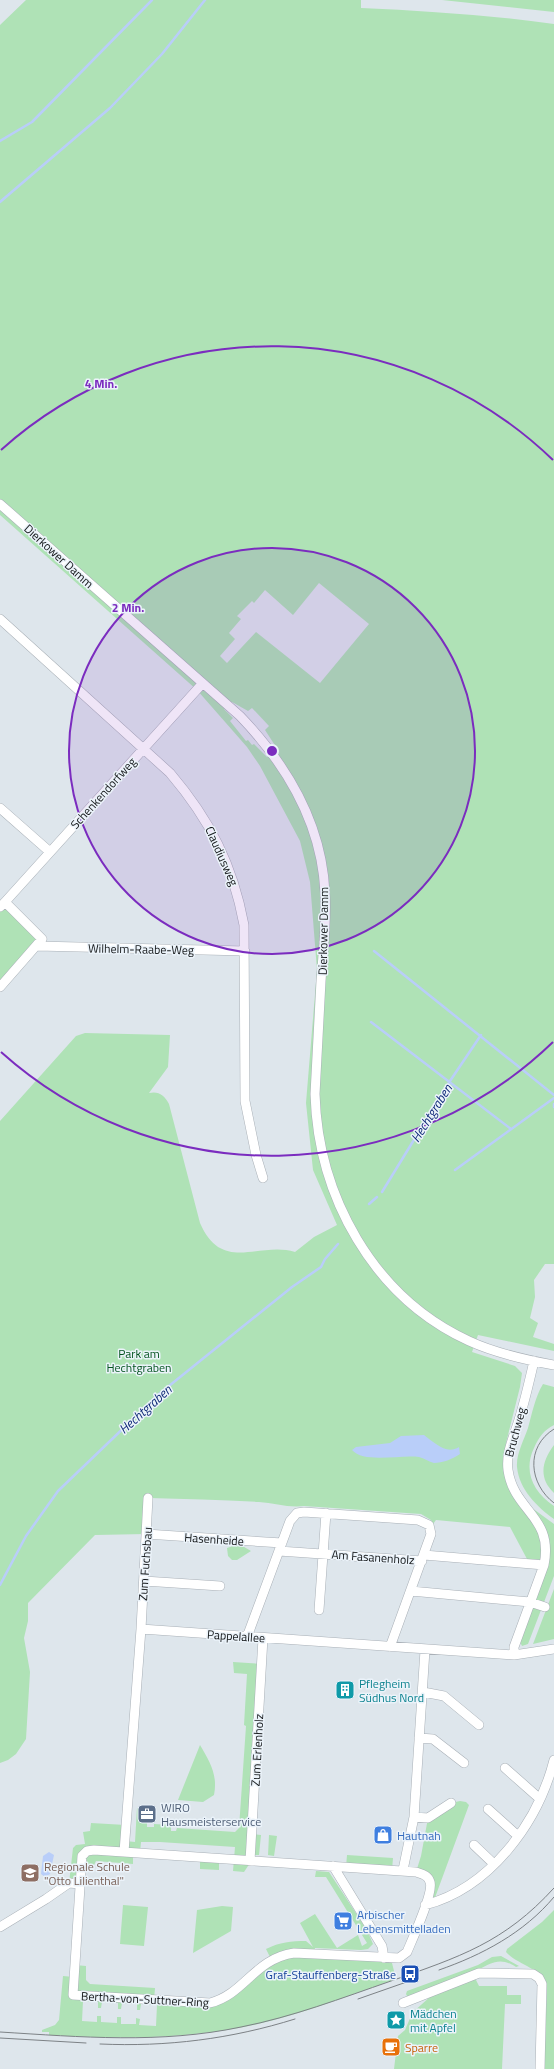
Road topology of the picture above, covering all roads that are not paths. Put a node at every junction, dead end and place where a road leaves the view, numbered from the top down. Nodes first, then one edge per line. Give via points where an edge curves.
1 (0, 504) edge
2 (0, 619) edge
3 (202, 684) junction
4 (143, 748) junction
5 (0, 808) edge
6 (50, 852) junction
7 (2, 905) edge
8 (37, 946) junction
9 (245, 951) junction
10 (0, 986) edge
11 (263, 1178) dead end
12 (534, 1361) junction
13 (554, 1366) edge
14 (148, 1498) dead end
15 (326, 1513) junction
16 (146, 1534) junction
17 (280, 1547) junction
18 (324, 1554) junction
19 (423, 1558) junction
20 (544, 1565) junction
21 (144, 1581) junction
22 (220, 1586) dead end
23 (411, 1591) junction
24 (530, 1602) junction
25 (544, 1608) dead end
26 (319, 1610) dead end
27 (140, 1630) junction
28 (247, 1637) junction
29 (263, 1638) junction
30 (390, 1647) junction
31 (554, 1649) edge
32 (425, 1650) junction
33 (514, 1655) junction
34 (422, 1692) junction
35 (479, 1725) dead end
36 (419, 1738) junction
37 (554, 1760) edge
38 (464, 1763) dead end
39 (505, 1768) dead end
40 (540, 1799) junction
41 (451, 1803) dead end
42 (488, 1809) dead end
43 (414, 1817) junction
44 (518, 1836) junction
45 (474, 1845) dead end
46 (124, 1852) junction
47 (250, 1861) junction
48 (494, 1864) junction
49 (333, 1866) junction
50 (403, 1870) junction
51 (80, 1884) junction
52 (425, 1905) junction
53 (0, 1927) edge
54 (384, 1958) junction
55 (403, 2003) dead end
56 (540, 2069) edge

1 - 3 street, Dierkower Damm
2 - 4 street, Claudiusweg
3 - 4 street, Schenkendorfweg
3 - 12 street, Dierkower Damm via 240,716 280,763 302,802 317,845 326,914 315,1094 316,1121 326,1170 342,1211 360,1245 380,1273 417,1308 470,1342
4 - 6 street, Schenkendorfweg
4 - 9 street, Claudiusweg via 170,773 210,827 232,875 240,900
5 - 6 street
6 - 7 street, Schenkendorfweg
7 - 8 street via 40,935 42,939
8 - 9 street, Wilhelm-Raabe-Weg
8 - 10 street
9 - 11 street, Claudiusweg via 245,1101
12 - 13 street, Dierkower Damm
12 - 20 street, Bruchweg via 508,1450 508,1470 513,1490 544,1534 547,1545
14 - 16 street, Zum Fuchsbau
15 - 17 street, Am Fasanenholz via 297,1513 290,1521
15 - 18 street, Am Fasanenholz
15 - 19 street, Am Fasanenholz via 423,1521 431,1530
16 - 17 street, Hasenheide
16 - 21 street, Zum Fuchsbau
17 - 18 street, Am Fasanenholz
17 - 28 street, Am Fasanenholz
18 - 19 street, Am Fasanenholz
18 - 26 street, Am Fasanenholz
19 - 20 street
19 - 23 street, Am Fasanenholz
20 - 24 street, Bruchweg
21 - 22 street
21 - 27 street, Zum Fuchsbau
23 - 24 street
23 - 30 street, Am Fasanenholz
24 - 25 street
24 - 33 street, Bruchweg via 514,1647
27 - 28 street, Pappelallee
27 - 46 street
28 - 29 street, Pappelallee
29 - 30 street, Pappelallee
29 - 47 street, Zum Erlenholz
30 - 32 street, Pappelallee
31 - 33 street, Pappelallee
32 - 33 street, Pappelallee
32 - 34 street
34 - 35 street via 444,1696
34 - 36 street
36 - 38 street via 433,1738
36 - 43 street
37 - 40 street
39 - 40 street
40 - 44 street
41 - 43 street via 428,1818
42 - 44 street
43 - 50 street
44 - 48 street
45 - 48 street
46 - 47 street, Bertha-von-Suttner-Ring
46 - 51 street, Bertha-von-Suttner-Ring via 87,1851 82,1856
47 - 49 street, Bertha-von-Suttner-Ring
48 - 52 street via 460,1891 443,1900
49 - 50 street, Bertha-von-Suttner-Ring
49 - 54 street via 382,1946
50 - 52 street, Bertha-von-Suttner-Ring via 420,1873 429,1878 431,1889
51 - 53 street via 69,1883
51 - 54 street, Bertha-von-Suttner-Ring via 73,1995 210,2003 224,1998 258,1968 284,1955 294,1953
52 - 54 street, Bertha-von-Suttner-Ring via 407,1952 399,1958
55 - 56 street via 479,1973 533,1974 542,1984

